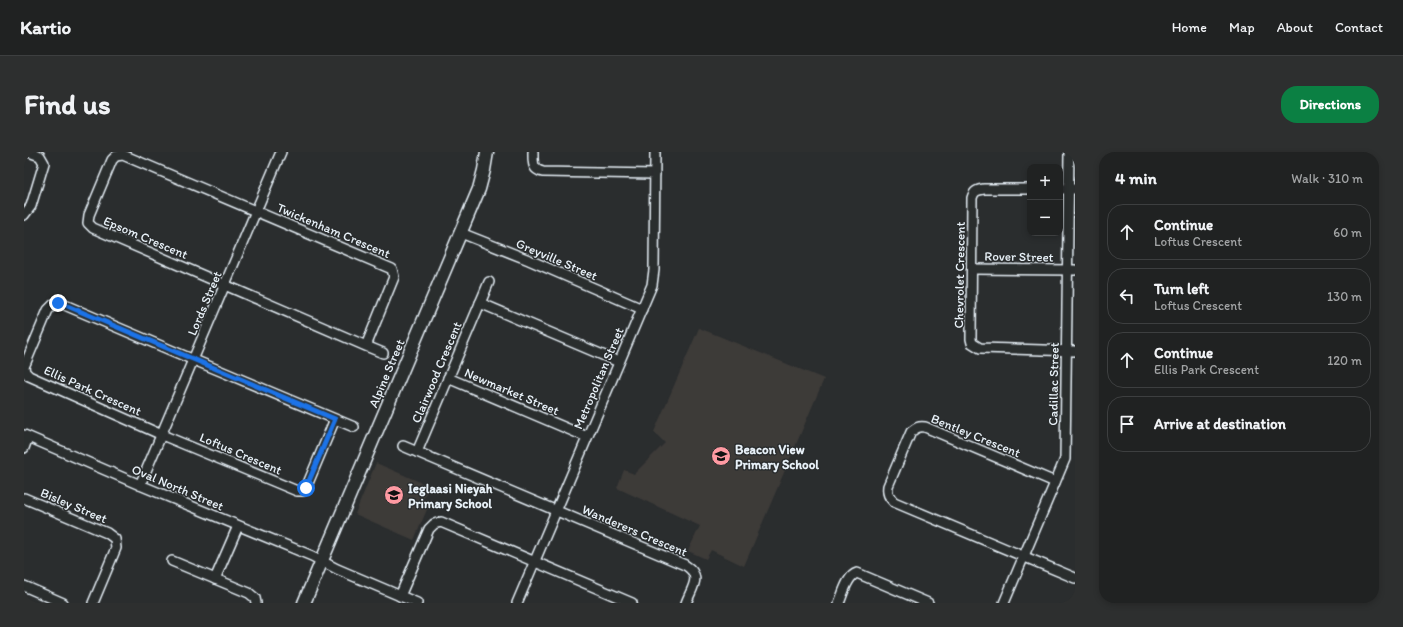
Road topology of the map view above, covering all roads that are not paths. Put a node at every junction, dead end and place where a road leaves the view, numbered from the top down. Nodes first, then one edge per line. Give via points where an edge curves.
1 (29, 152) edge
2 (281, 152) edge
3 (487, 152) edge
4 (533, 152) edge
5 (656, 152) edge
6 (1069, 152) edge
7 (655, 174) junction
8 (1027, 188) edge
9 (1068, 189) edge
10 (256, 211) junction
11 (24, 215) edge
12 (461, 233) junction
13 (972, 269) junction
14 (1071, 270) edge
15 (489, 282) dead end
16 (225, 285) junction
17 (480, 304) junction
18 (642, 309) junction
19 (366, 346) junction
20 (1071, 351) edge
21 (384, 353) dead end
22 (194, 360) junction
23 (619, 362) junction
24 (448, 378) junction
25 (1065, 406) junction
26 (1075, 406) edge
27 (335, 419) junction
28 (354, 427) dead end
29 (162, 435) junction
30 (26, 436) edge
31 (587, 437) junction
32 (403, 446) dead end
33 (24, 448) edge
34 (417, 452) junction
35 (1055, 482) junction
36 (140, 485) junction
37 (24, 498) edge
38 (556, 511) junction
39 (238, 526) junction
40 (1024, 556) junction
41 (172, 561) dead end
42 (534, 561) junction
43 (323, 562) junction
44 (1075, 578) edge
45 (215, 579) junction
46 (24, 586) edge
47 (400, 596) junction
48 (62, 603) edge
49 (93, 603) edge
50 (256, 603) edge
51 (304, 603) edge
52 (417, 603) edge
53 (517, 603) edge
54 (632, 603) edge
55 (686, 603) edge
56 (839, 603) edge
57 (928, 603) edge
58 (1004, 603) edge

1 - 11 street via 40,156 44,162 31,206
2 - 10 street, Lords Street
3 - 12 street, Alpine Street via 479,189
4 - 7 street via 533,165 543,172
5 - 7 street, Metropolitan Street
6 - 9 street, Cadillac Street
7 - 18 street, Metropolitan Street via 653,279
8 - 13 street, Chevrolet Crescent via 984,188 974,194
9 - 14 street, Cadillac Street
10 - 16 street, Lords Street
10 - 16 street, Epsom Crescent via 123,155 112,160 88,223 93,228
10 - 19 street, Twickenham Crescent via 392,269 394,277
12 - 18 street, Greyville Street
12 - 43 street, Alpine Street
13 - 14 street, Rover Street
13 - 20 street, Chevrolet Crescent via 971,339 976,347
14 - 20 street, Cadillac Street
15 - 17 street, Clairwood Crescent
16 - 19 street
16 - 22 street, Lords Street
17 - 23 street
17 - 24 street, Clairwood Crescent
18 - 23 street, Metropolitan Street
19 - 21 street
20 - 25 street, Cadillac Street
22 - 27 street
22 - 29 street, Lords Street
22 - 29 street, Ellis Park Crescent via 60,303 54,304 48,310 24,367 27,375
23 - 31 street, Metropolitan Street
24 - 31 street, Newmarket Street
24 - 34 street, Clairwood Crescent
25 - 26 street
25 - 35 street, Cadillac Street via 1065,459
27 - 28 street
27 - 29 street, Loftus Crescent via 306,488 301,492
29 - 36 street, Lords Street
30 - 33 street
30 - 36 street, Oval North Street
31 - 38 street, Metropolitan Street
32 - 34 street
34 - 38 street
35 - 40 street, Cadillac Street
35 - 40 street, Bentley Crescent via 925,427 916,427 911,432 888,491 894,502
36 - 39 street, Oval North Street
37 - 49 street, Bisley Street via 107,533 115,539 116,548
38 - 42 street, Metropolitan Street
38 - 55 street, Wanderers Crescent via 691,568 696,580
39 - 43 street, Oval North Street
39 - 45 street
40 - 44 street, Bentley Crescent
40 - 58 street, Cadillac Street
41 - 45 street
42 - 47 street via 441,522 429,529
42 - 53 street, Metropolitan Street
42 - 54 street
43 - 47 street, Oval North Street
43 - 51 street, Alpine Street
45 - 50 street via 249,593 255,598
46 - 48 street
47 - 52 street, Oval North Street
56 - 57 street via 854,574

